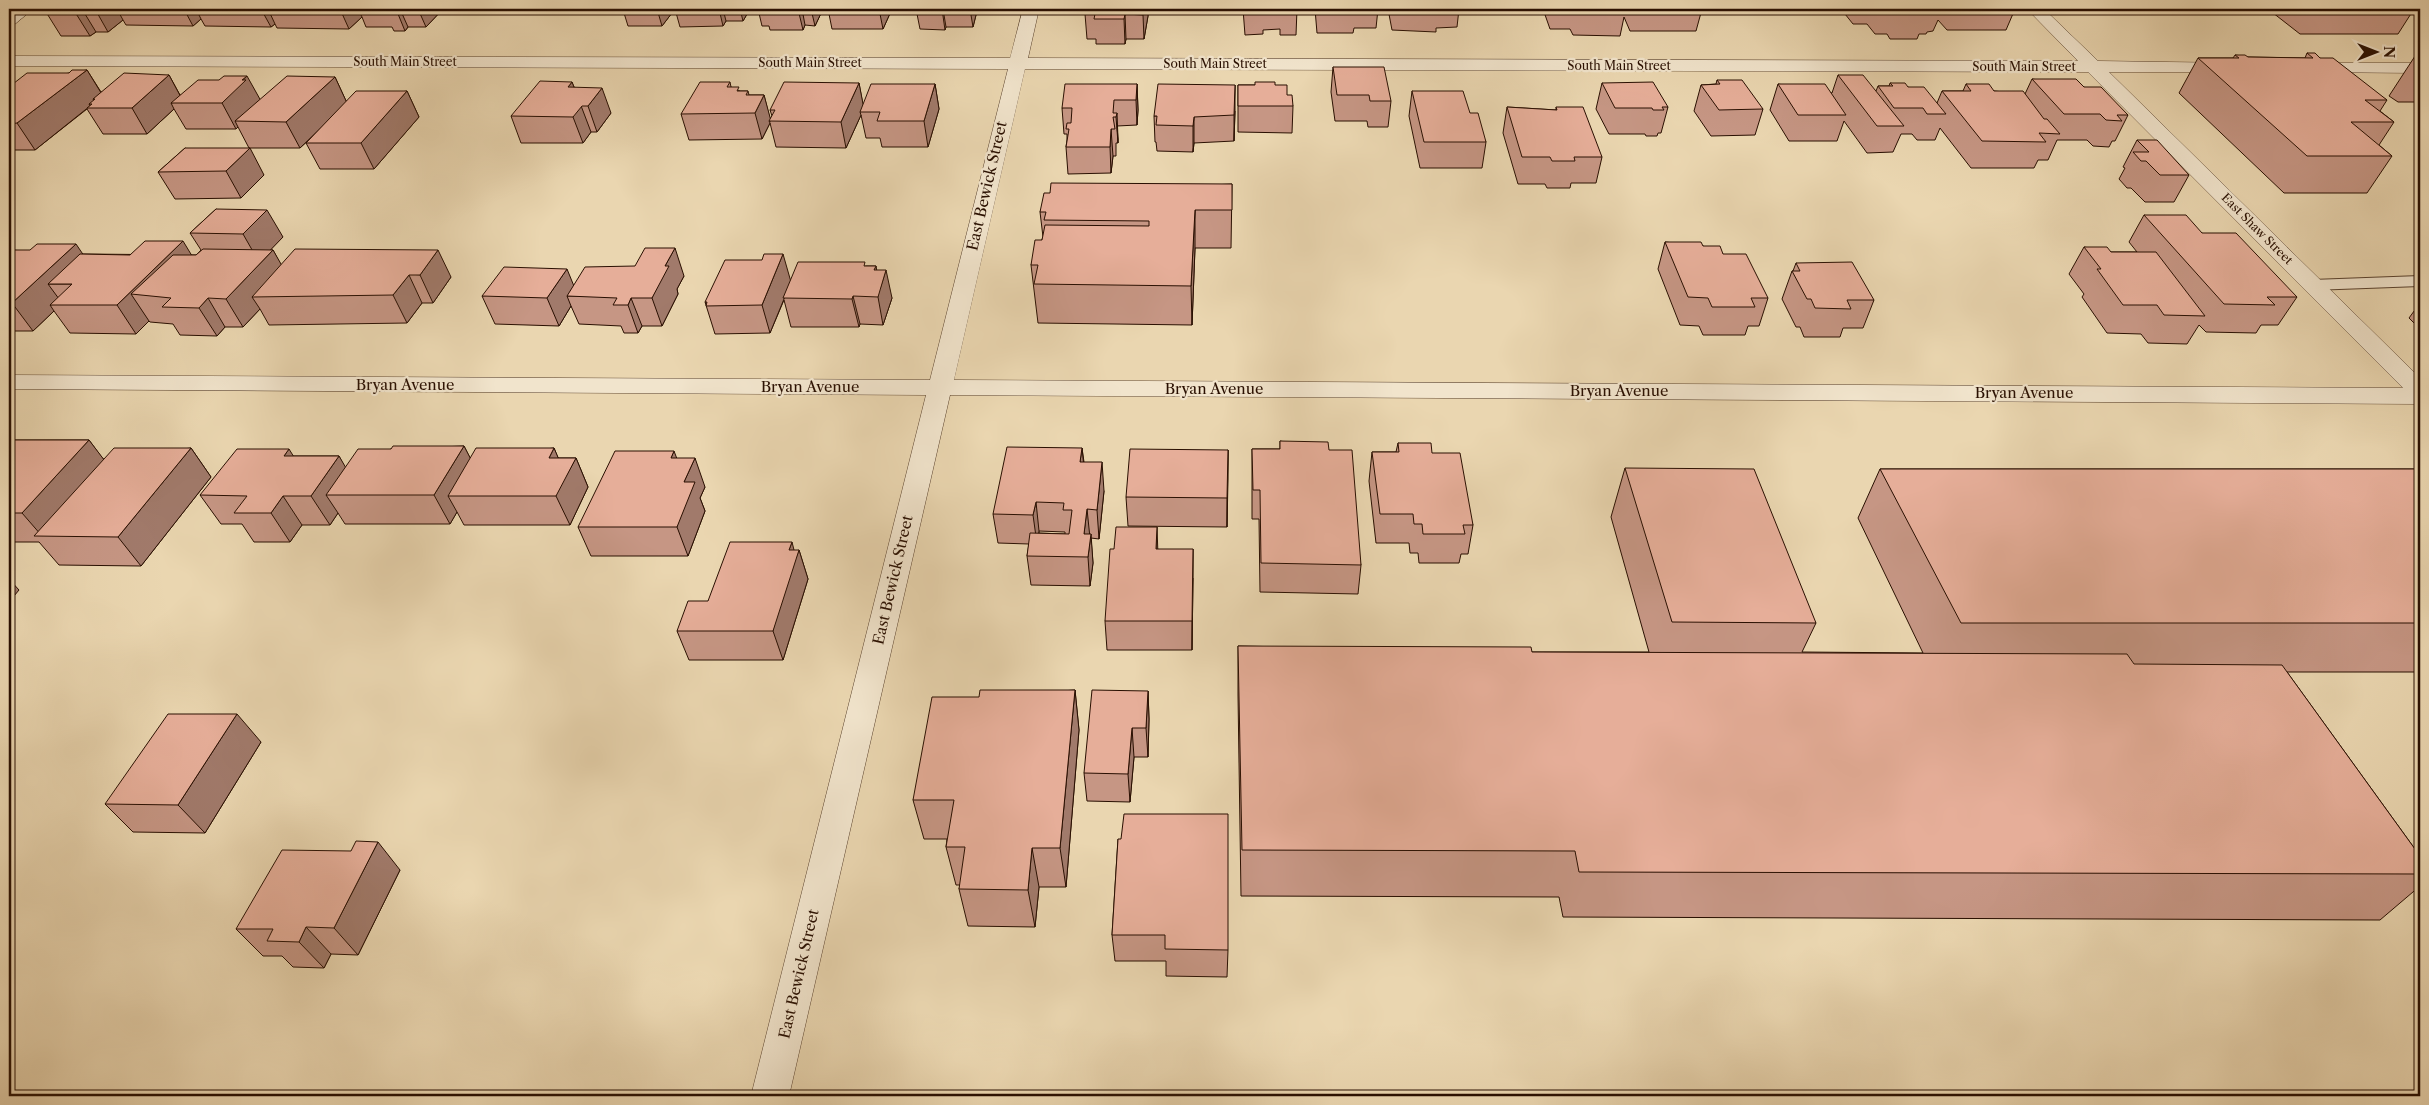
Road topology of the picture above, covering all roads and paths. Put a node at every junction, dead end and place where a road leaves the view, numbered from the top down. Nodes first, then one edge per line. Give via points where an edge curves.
1 (25, 9) edge
2 (1031, 9) edge
3 (2036, 9) edge
4 (9, 20) edge
5 (9, 61) edge
6 (1016, 64) junction
7 (2094, 67) junction
8 (2242, 67) edge
9 (2292, 68) edge
10 (2420, 68) edge
11 (2420, 281) edge
12 (2312, 285) junction
13 (9, 382) edge
14 (939, 388) junction
15 (2420, 391) edge
16 (2420, 396) edge
17 (770, 1096) edge

1 - 4 street
2 - 6 street, East Bewick Street
3 - 7 street, East Shaw Street
5 - 6 street, South Main Street
6 - 7 street, South Main Street
6 - 14 street, East Bewick Street
7 - 8 street, South Main Street
7 - 12 street, East Shaw Street
9 - 10 street
11 - 12 lane
12 - 15 street, East Shaw Street
13 - 14 street, Bryan Avenue
14 - 16 street, Bryan Avenue
14 - 17 street, East Bewick Street

